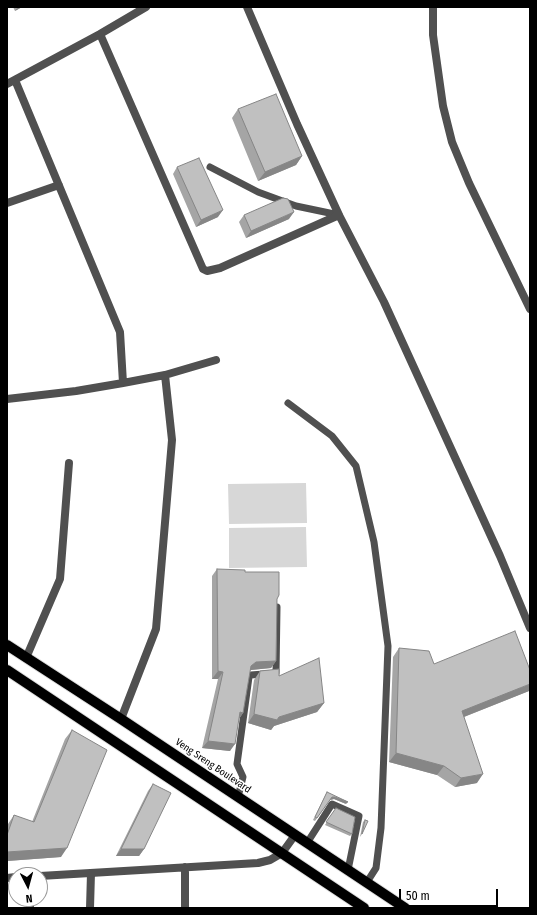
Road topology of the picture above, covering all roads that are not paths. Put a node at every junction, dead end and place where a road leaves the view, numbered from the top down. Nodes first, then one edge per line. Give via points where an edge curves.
1 (146, 7) edge
2 (247, 7) edge
3 (433, 7) edge
4 (100, 34) junction
5 (11, 82) edge
6 (210, 167) dead end
7 (59, 185) junction
8 (7, 203) edge
9 (340, 215) junction
10 (530, 309) edge
11 (216, 360) dead end
12 (165, 375) junction
13 (123, 383) junction
14 (7, 399) edge
15 (288, 403) dead end
16 (68, 463) dead end
17 (277, 607) edge
18 (530, 628) edge
19 (7, 645) edge
20 (26, 658) junction
21 (7, 670) edge
22 (121, 719) junction
23 (238, 797) junction
24 (295, 835) junction
25 (307, 843) junction
26 (282, 853) junction
27 (186, 867) junction
28 (348, 870) junction
29 (92, 873) junction
30 (48, 876) edge
31 (367, 882) junction
32 (90, 908) edge
33 (185, 908) edge
34 (364, 908) edge
35 (405, 908) edge

1 - 4 street
2 - 9 street via 296,124
3 - 10 street via 433,35 442,106 452,142
4 - 5 street
4 - 9 street via 203,269 207,271 220,268
5 - 7 street
6 - 9 lane via 258,192 289,204
7 - 8 street
7 - 13 street via 120,332
9 - 18 street via 384,302 500,556
11 - 12 street
12 - 13 street
12 - 22 street via 172,440 156,629
13 - 14 street
15 - 31 lane via 332,436 356,466 374,542 388,646 381,828 376,868
16 - 20 street via 60,579
17 - 23 lane via 276,673 249,677 237,764 243,777
19 - 20 main road, Veng Sreng Boulevard
20 - 22 main road, Veng Sreng Boulevard
21 - 26 main road
22 - 23 main road, Veng Sreng Boulevard
23 - 24 main road, Veng Sreng Boulevard
24 - 25 main road, Veng Sreng Boulevard
24 - 26 street
25 - 28 main road, Veng Sreng Boulevard
25 - 28 lane via 332,804 358,816
26 - 27 street via 258,863
26 - 34 main road
27 - 29 street
27 - 33 street
28 - 31 main road, Veng Sreng Boulevard
29 - 30 street
29 - 32 street
31 - 35 main road, Veng Sreng Boulevard

